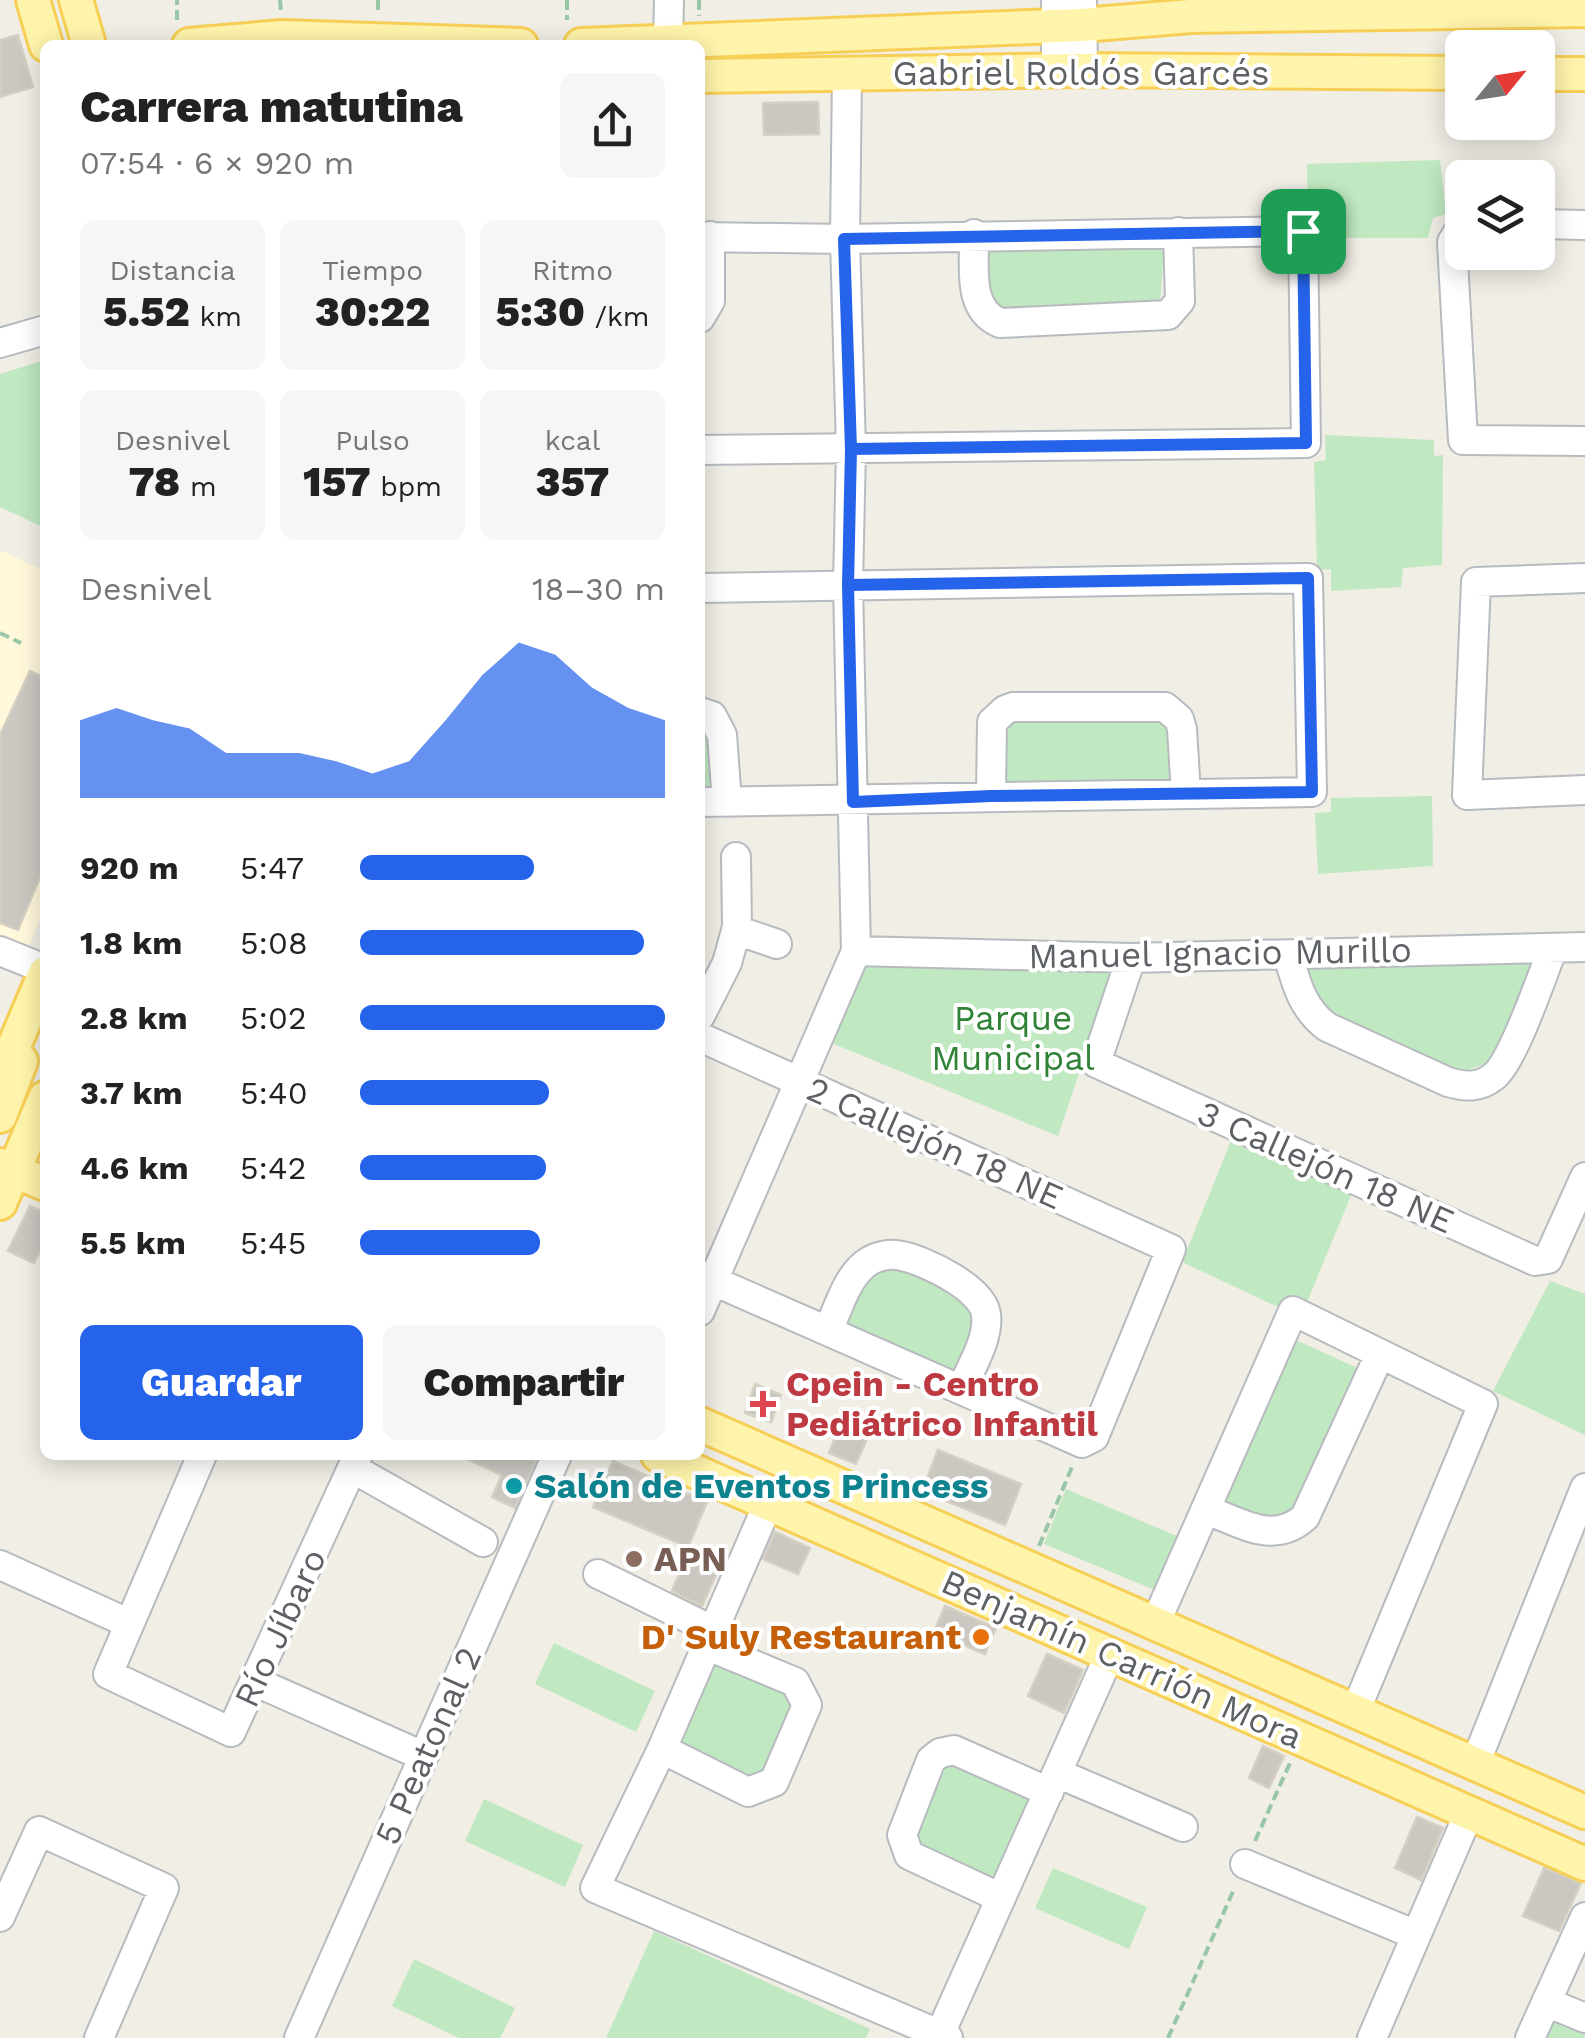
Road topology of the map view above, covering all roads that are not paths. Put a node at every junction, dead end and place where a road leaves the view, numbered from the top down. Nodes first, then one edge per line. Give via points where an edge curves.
1 (33, 0) edge
2 (76, 0) edge
3 (669, 0) edge
4 (1585, 10) edge
5 (1069, 13) edge
6 (45, 40) edge
7 (88, 40) edge
8 (247, 40) edge
9 (372, 40) edge
10 (668, 40) edge
11 (696, 40) edge
12 (1070, 71) junction
13 (1445, 73) edge
14 (846, 74) junction
15 (1555, 74) edge
16 (1585, 74) edge
17 (705, 76) edge
18 (1555, 224) edge
19 (1585, 224) edge
20 (1178, 232) junction
21 (974, 234) junction
22 (705, 236) edge
23 (844, 239) junction
24 (1454, 270) edge
25 (705, 310) edge
26 (40, 331) edge
27 (0, 343) edge
28 (1585, 441) edge
29 (851, 449) junction
30 (705, 450) edge
31 (1585, 578) edge
32 (848, 585) junction
33 (705, 588) edge
34 (705, 714) edge
35 (1585, 790) edge
36 (1186, 794) junction
37 (991, 796) junction
38 (714, 802) edge
39 (853, 802) junction
40 (736, 858) dead end
41 (736, 930) junction
42 (777, 944) dead end
43 (1553, 948) junction
44 (1585, 948) edge
45 (0, 951) edge
46 (856, 951) junction
47 (1288, 954) junction
48 (1131, 958) junction
49 (40, 969) edge
50 (40, 984) edge
51 (705, 1006) edge
52 (28, 1014) junction
53 (705, 1040) edge
54 (0, 1078) edge
55 (799, 1082) junction
56 (40, 1107) edge
57 (0, 1117) edge
58 (16, 1152) edge
59 (1585, 1177) edge
60 (40, 1178) edge
61 (0, 1202) edge
62 (707, 1278) edge
63 (828, 1331) junction
64 (1380, 1354) junction
65 (962, 1388) junction
66 (705, 1426) edge
67 (200, 1460) edge
68 (555, 1460) edge
69 (669, 1460) edge
70 (355, 1461) edge
71 (1585, 1488) edge
72 (768, 1504) junction
73 (1206, 1510) junction
74 (482, 1542) dead end
75 (0, 1564) edge
76 (598, 1574) dead end
77 (128, 1623) junction
78 (1155, 1624) junction
79 (711, 1638) junction
80 (1110, 1654) junction
81 (256, 1682) junction
82 (1356, 1712) junction
83 (662, 1749) junction
84 (423, 1756) junction
85 (1475, 1764) junction
86 (1053, 1783) junction
87 (1573, 1807) edge
88 (1473, 1814) junction
89 (1183, 1827) dead end
90 (1583, 1857) edge
91 (1245, 1864) road end
92 (1001, 1898) junction
93 (1585, 1917) edge
94 (0, 1918) edge
95 (1416, 1936) junction
96 (1546, 2002) junction
97 (1585, 2018) edge
98 (944, 2036) edge
99 (99, 2038) edge
100 (299, 2038) edge
101 (1372, 2038) edge
102 (1530, 2038) edge

1 - 6 main road
2 - 7 main road
3 - 10 street
4 - 5 main road, Gabriel Roldós Garcés
5 - 11 main road, Gabriel Roldós Garcés
5 - 12 street
8 - 9 main road
12 - 13 main road, Gabriel Roldós Garcés
12 - 14 main road, Gabriel Roldós Garcés
14 - 17 main road, Gabriel Roldós Garcés
14 - 23 street
15 - 16 main road
18 - 19 street
20 - 21 street
20 - 21 street via 1180,301 1168,314 1000,323 976,300
20 - 29 street via 1303,231 1306,443
21 - 23 street
22 - 23 street
22 - 25 street via 710,301
23 - 29 street
24 - 28 street via 1463,440
26 - 27 street
29 - 30 street
29 - 32 street
31 - 35 street via 1476,582 1467,795
32 - 33 street
32 - 36 street via 1308,578 1312,792
32 - 39 street
34 - 38 street via 722,735
36 - 37 street
36 - 37 street via 1182,728 1173,712 1155,705 1004,710 992,722
37 - 39 street
38 - 39 street
39 - 46 street
40 - 41 street
41 - 42 street
41 - 51 street
43 - 44 street, Manuel Ignacio Murillo
43 - 47 street, Manuel Ignacio Murillo
43 - 47 street via 1502,1070 1466,1087 1326,1026 1305,1004
45 - 49 street
46 - 48 street, Manuel Ignacio Murillo
46 - 55 street
47 - 48 street, Manuel Ignacio Murillo
48 - 59 street, 3 Callejón 18 NE via 1096,1063 1535,1261 1548,1259
50 - 52 main road
52 - 54 main road
52 - 57 main road via 33,1030
53 - 55 street, 2 Callejón 18 NE
55 - 62 street
55 - 65 street, 2 Callejón 18 NE via 1170,1250 1088,1440
56 - 58 main road
57 - 58 main road
58 - 60 main road
58 - 61 main road
62 - 63 street
63 - 65 street
63 - 65 street via 866,1264 903,1256 962,1283 987,1313
64 - 73 street via 1305,1517 1270,1533
64 - 73 street via 1293,1312
64 - 82 street via 1483,1404
66 - 78 main road, Benjamín Carrión Mora
67 - 77 street, Río Jíbaro
68 - 84 street, 5 Peatonal 2
69 - 72 main road, Benjamín Carrión Mora
70 - 74 street
70 - 81 street, Río Jíbaro
71 - 85 street
72 - 79 street
72 - 80 main road, Benjamín Carrión Mora
73 - 78 street
75 - 77 street
76 - 79 street
77 - 81 street, Río Jíbaro via 108,1674 231,1732
78 - 82 main road, Benjamín Carrión Mora
79 - 83 street
79 - 83 street via 796,1682 803,1692 807,1705 774,1782 748,1792
80 - 86 street
80 - 88 main road, Benjamín Carrión Mora
81 - 84 street
82 - 85 main road, Benjamín Carrión Mora
83 - 98 street via 595,1888
84 - 100 street, 5 Peatonal 2
85 - 87 main road, Benjamín Carrión Mora
86 - 89 street
86 - 92 street
86 - 92 street via 954,1750 932,1760 902,1835 909,1855
87 - 88 main road via 1544,1828 1502,1814
88 - 90 main road, Benjamín Carrión Mora
88 - 95 street
91 - 95 street
92 - 98 street
93 - 96 street
94 - 99 street via 38,1831 164,1888
95 - 101 street
96 - 97 street
96 - 102 street

